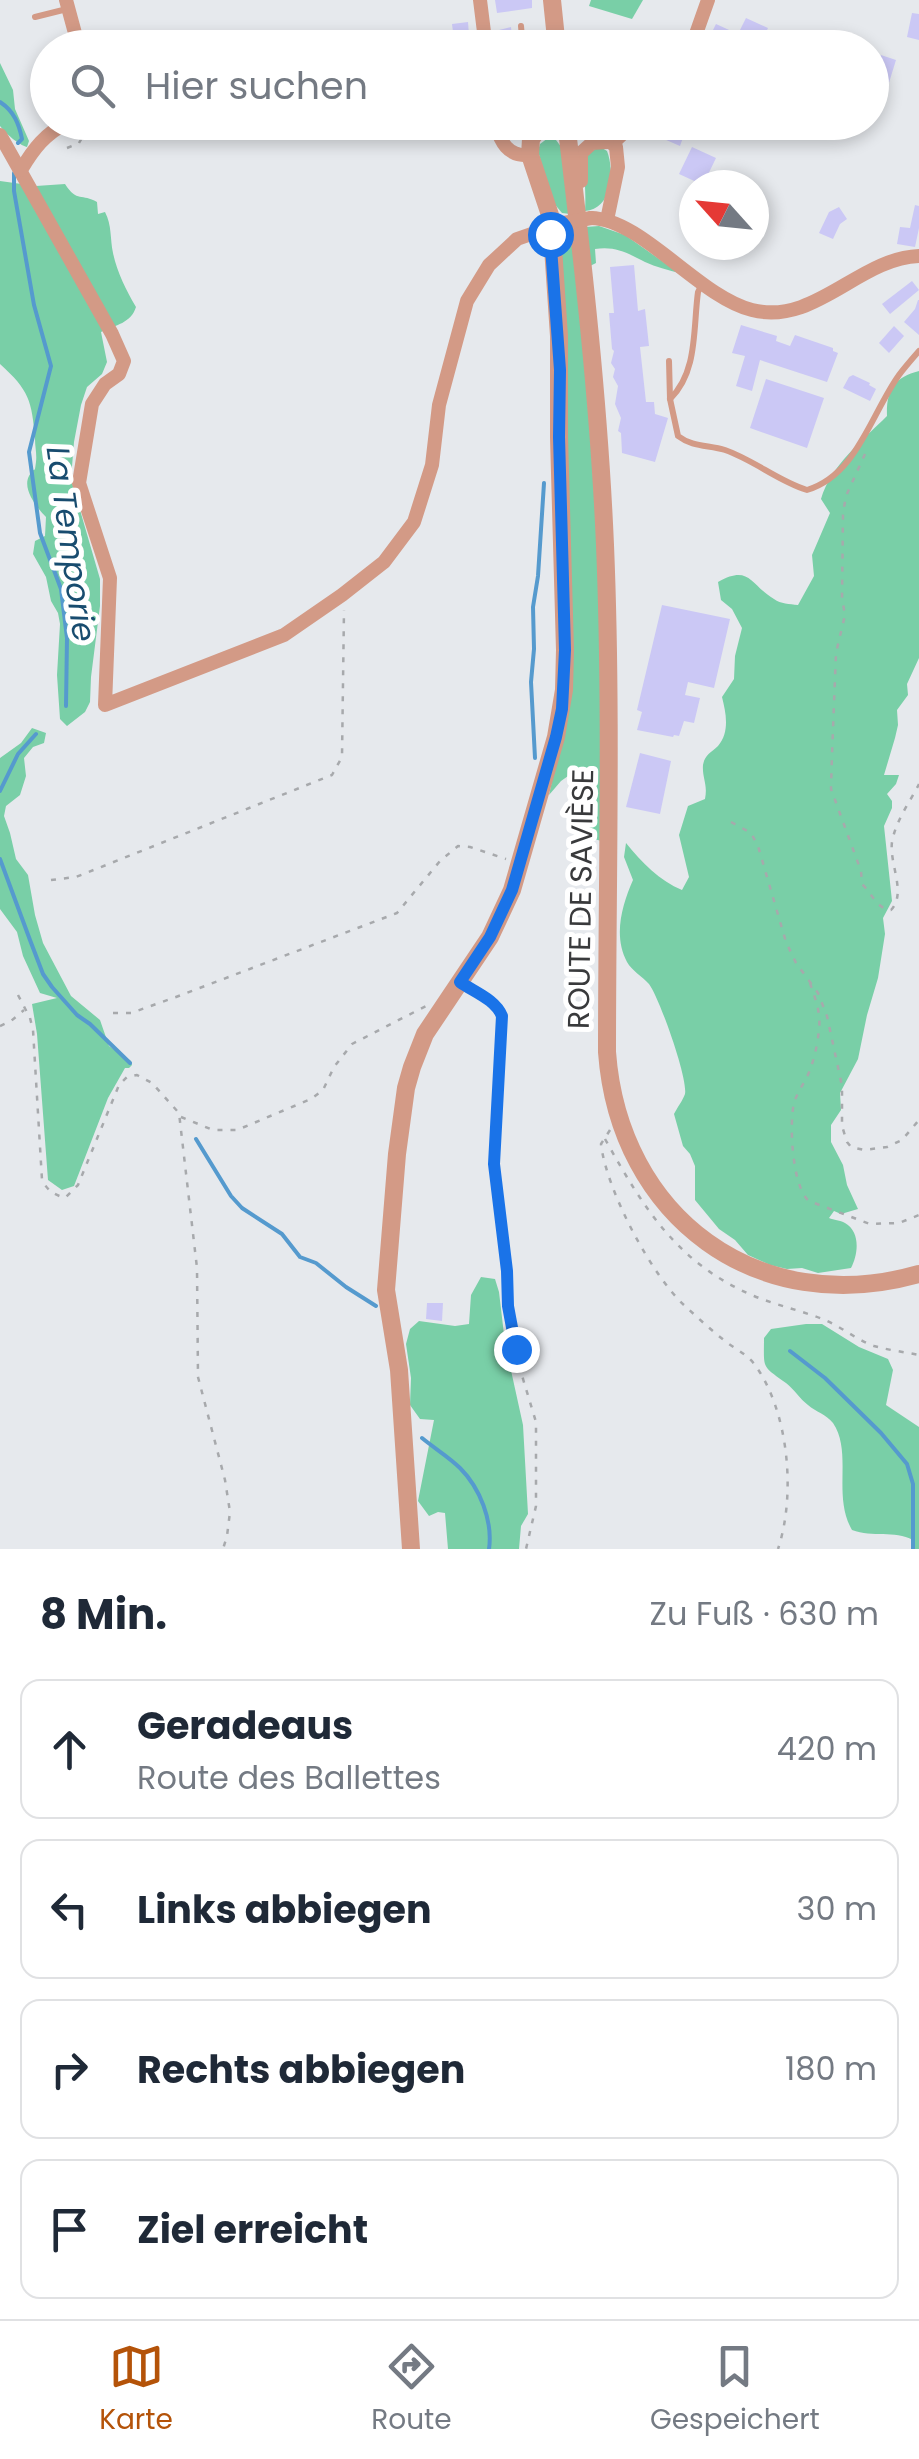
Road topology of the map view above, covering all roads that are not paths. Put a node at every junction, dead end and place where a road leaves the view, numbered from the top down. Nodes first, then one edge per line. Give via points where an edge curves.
1 (480, 0) edge
2 (552, 0) edge
3 (708, 0) edge
4 (67, 4) edge
5 (35, 17) dead end
6 (521, 26) dead end
7 (74, 30) edge
8 (484, 30) edge
9 (521, 30) edge
10 (555, 30) edge
11 (698, 30) edge
12 (0, 135) edge
13 (41, 140) edge
14 (500, 140) edge
15 (531, 140) edge
16 (537, 140) edge
17 (563, 140) edge
18 (569, 140) edge
19 (608, 140) edge
20 (616, 140) edge
21 (613, 143) junction
22 (569, 144) junction
23 (530, 154) junction
24 (21, 170) junction
25 (576, 205) junction
26 (607, 220) junction
27 (557, 224) junction
28 (919, 256) edge
29 (703, 283) junction
30 (919, 351) edge
31 (670, 361) dead end
32 (670, 399) junction
33 (919, 1274) edge
34 (411, 1549) edge

1 - 8 street
2 - 10 street
3 - 11 street
4 - 5 lane
4 - 7 street
6 - 9 lane
12 - 24 street
13 - 24 street
14 - 23 street via 511,152
15 - 23 street
16 - 23 street
17 - 22 street
18 - 22 street, ROUTE DE SAVIÈSE
19 - 21 street
20 - 21 street
21 - 25 street via 592,143 581,153
21 - 26 street via 618,158
22 - 25 street, ROUTE DE SAVIÈSE
23 - 27 street
24 - 27 street via 124,361 92,404 79,483 110,578 105,704 284,635 384,562 414,522 467,300 517,239
25 - 33 street, ROUTE DE SAVIÈSE via 605,542 607,1052 620,1124 641,1170 671,1210 710,1245 749,1267 842,1286
26 - 27 street, bridge
26 - 29 street
27 - 34 street via 565,672 556,737 512,890 418,1050 406,1088 387,1306 399,1370
28 - 29 street via 896,259 780,312 751,310
29 - 32 lane via 690,366
30 - 32 lane via 836,475 807,490 730,452 684,440
31 - 32 lane

